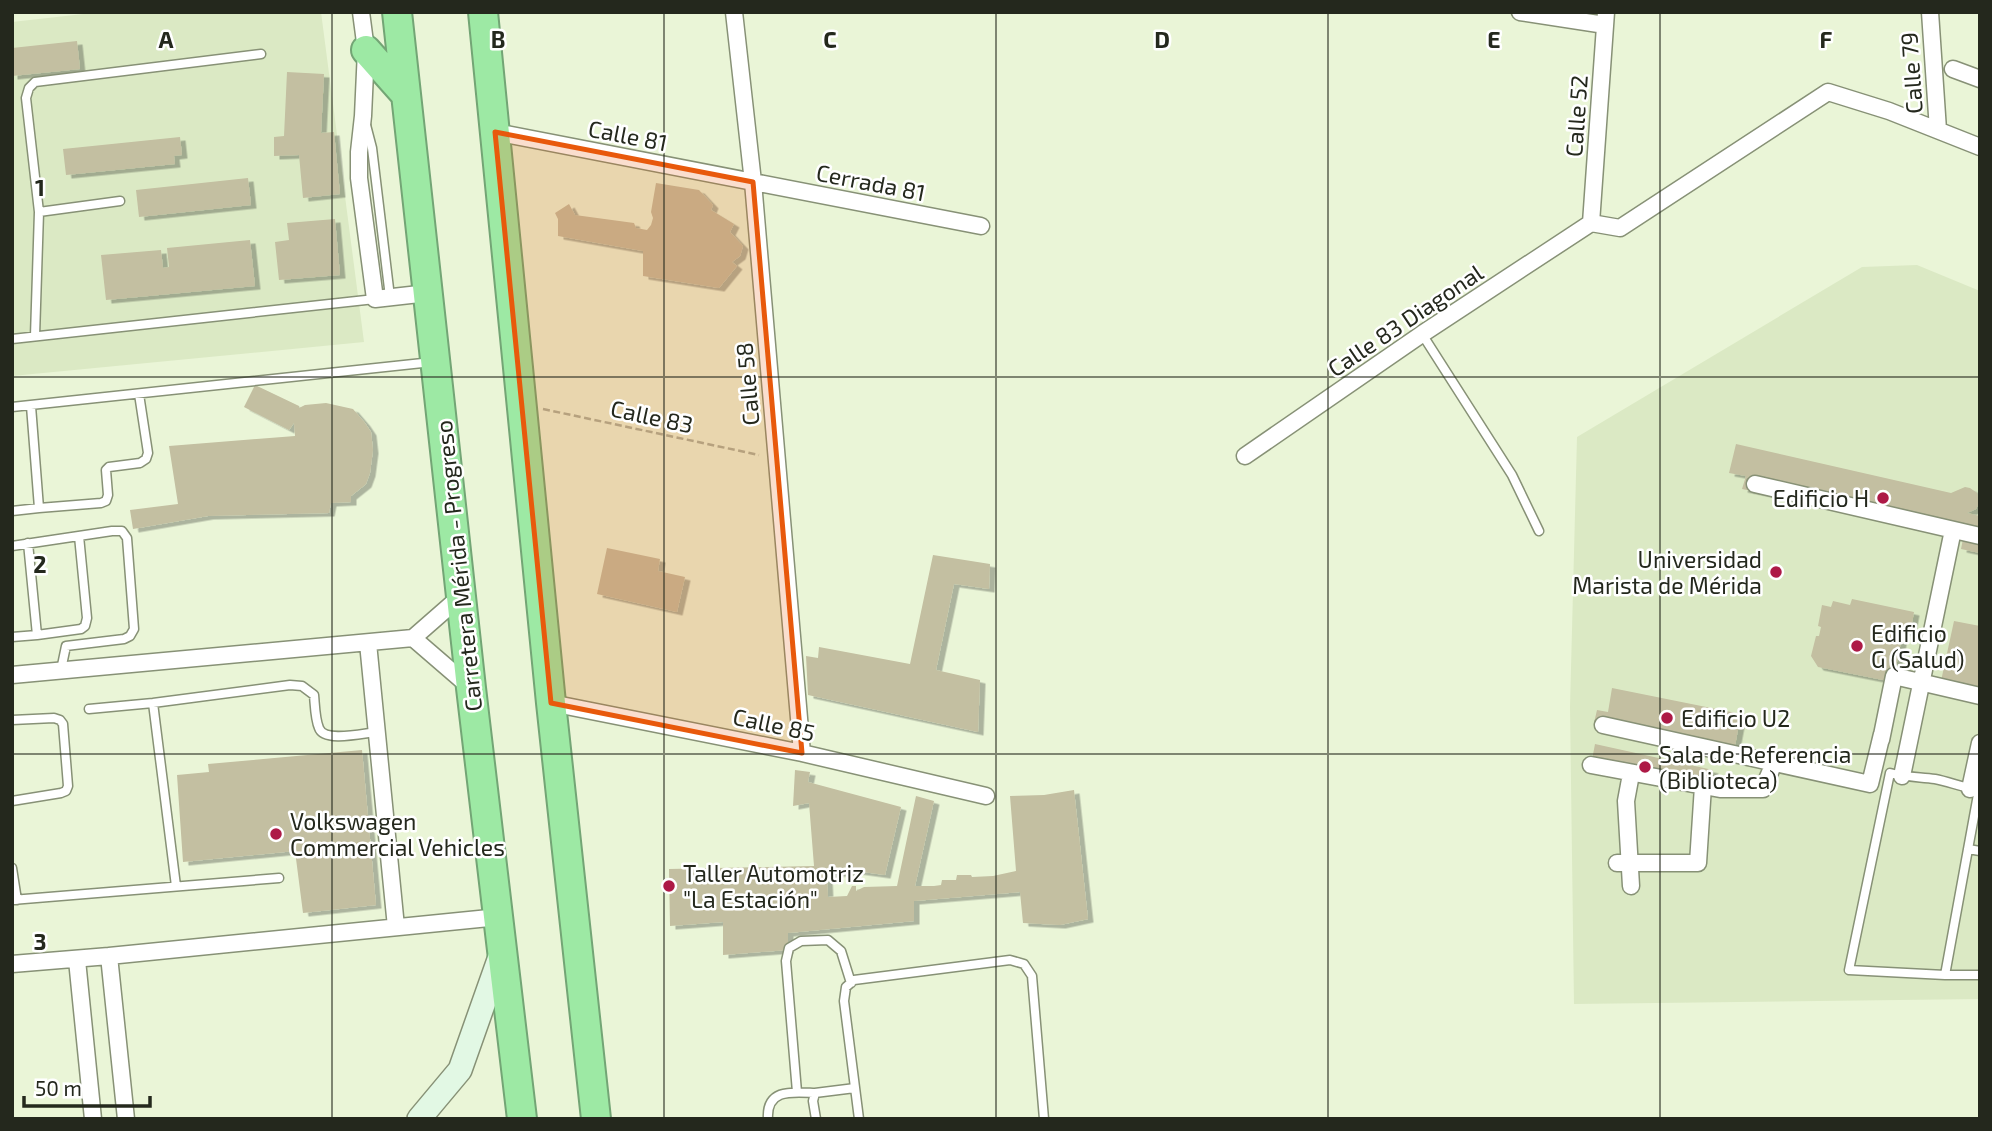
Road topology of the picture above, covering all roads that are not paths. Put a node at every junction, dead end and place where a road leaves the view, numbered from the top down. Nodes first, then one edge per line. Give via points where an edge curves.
1 (361, 12) edge
2 (397, 12) edge
3 (483, 12) edge
4 (734, 12) edge
5 (1520, 12) edge
6 (1930, 12) edge
7 (1605, 18) edge
8 (366, 50) junction
9 (261, 54) dead end
10 (1953, 69) dead end
11 (1980, 79) edge
12 (406, 95) junction
13 (1938, 130) junction
14 (495, 132) junction
15 (1980, 147) edge
16 (753, 182) junction
17 (120, 201) dead end
18 (39, 212) junction
19 (1591, 223) junction
20 (981, 226) dead end
21 (428, 293) junction
22 (382, 298) junction
23 (1422, 334) junction
24 (35, 337) junction
25 (12, 339) edge
26 (435, 362) junction
27 (139, 394) junction
28 (30, 406) junction
29 (12, 407) edge
30 (1245, 456) dead end
31 (1755, 484) dead end
32 (39, 508) junction
33 (12, 512) edge
34 (1953, 530) junction
35 (1539, 531) dead end
36 (79, 536) junction
37 (1980, 536) edge
38 (28, 543) junction
39 (12, 546) edge
40 (461, 596) junction
41 (37, 635) junction
42 (12, 637) edge
43 (413, 638) junction
44 (368, 643) junction
45 (61, 671) junction
46 (12, 675) edge
47 (1921, 683) junction
48 (471, 688) junction
49 (1980, 696) edge
50 (153, 703) junction
51 (551, 703) junction
52 (89, 709) dead end
53 (12, 720) edge
54 (1603, 725) dead end
55 (377, 732) junction
56 (1980, 743) edge
57 (802, 753) junction
58 (1774, 763) junction
59 (1591, 765) dead end
60 (1631, 774) junction
61 (1902, 776) junction
62 (1703, 786) junction
63 (1976, 789) edge
64 (986, 796) dead end
65 (12, 801) edge
66 (1978, 809) edge
67 (1968, 849) junction
68 (1980, 851) edge
69 (1617, 863) dead end
70 (12, 868) edge
71 (279, 878) dead end
72 (176, 886) junction
73 (1630, 886) dead end
74 (15, 900) edge
75 (499, 917) junction
76 (396, 927) junction
77 (502, 951) junction
78 (109, 957) junction
79 (77, 960) junction
80 (12, 964) edge
81 (1944, 975) junction
82 (1980, 975) edge
83 (851, 982) junction
84 (855, 1088) junction
85 (797, 1092) junction
86 (815, 1093) junction
87 (93, 1119) edge
88 (126, 1119) edge
89 (418, 1119) edge
90 (522, 1119) edge
91 (596, 1119) edge
92 (768, 1119) edge
93 (816, 1119) edge
94 (859, 1119) edge
95 (1044, 1119) edge

1 - 8 street
2 - 12 highway, Carretera Mérida - Progreso
3 - 14 highway
4 - 16 street, Calle 58
5 - 7 street
6 - 13 street, Calle 79
7 - 19 street, Calle 52
8 - 12 highway
8 - 22 street via 359,178
9 - 18 lane via 35,82 26,97
10 - 11 street
12 - 21 highway, Carretera Mérida - Progreso
13 - 15 street
13 - 19 street via 1828,92 1620,228
14 - 16 street, Calle 81
14 - 51 highway
16 - 20 street, Cerrada 81
16 - 57 street, Calle 58
17 - 18 lane
18 - 24 lane
19 - 23 street, Calle 83 Diagonal
21 - 22 street
21 - 26 highway, Carretera Mérida - Progreso
22 - 24 lane
23 - 30 street, Calle 83 Diagonal
23 - 35 lane via 1512,475
24 - 25 lane
26 - 27 lane
26 - 40 highway, Carretera Mérida - Progreso
27 - 28 lane
27 - 32 lane via 146,459 109,467 108,495 101,503
28 - 29 lane
28 - 32 lane
31 - 34 street
32 - 33 lane
34 - 37 street
34 - 47 street
36 - 38 lane
36 - 41 lane via 85,626
36 - 45 lane via 122,531 127,538 134,629 124,639 66,646
38 - 39 lane
38 - 41 lane
40 - 43 street
40 - 48 highway, Carretera Mérida - Progreso
41 - 42 lane
43 - 44 street
43 - 48 street
44 - 45 street
44 - 55 street
45 - 46 street
47 - 49 street
47 - 58 street via 1894,676 1870,784
47 - 61 street
48 - 75 highway, Carretera Mérida - Progreso
50 - 52 lane
50 - 55 lane via 302,686 313,695 324,735
50 - 72 lane
51 - 57 street, Calle 85
51 - 91 highway
53 - 65 lane via 60,720 68,786 61,793
54 - 58 street
55 - 76 street
56 - 63 street
57 - 64 street, Calle 85
58 - 62 street via 1763,789
59 - 60 street
60 - 62 street
60 - 73 street via 1626,801
61 - 63 lane
61 - 81 lane via 1890,773 1849,970
62 - 69 street via 1698,863
63 - 66 lane
66 - 67 lane
67 - 68 lane
67 - 81 lane
70 - 74 lane
71 - 72 lane
72 - 74 lane
75 - 76 street
75 - 77 highway, Carretera Mérida - Progreso
76 - 78 street
77 - 89 main road via 460,1070
77 - 90 highway, Carretera Mérida - Progreso
78 - 79 street
78 - 88 street
79 - 80 street
79 - 87 street
81 - 82 lane
83 - 84 lane via 844,1001
83 - 85 lane via 841,951 828,940 801,941 789,948 786,961
83 - 95 lane via 1010,960 1024,964 1032,976
84 - 86 lane
84 - 94 lane
85 - 86 lane
85 - 92 lane via 776,1095 769,1102
86 - 93 lane

